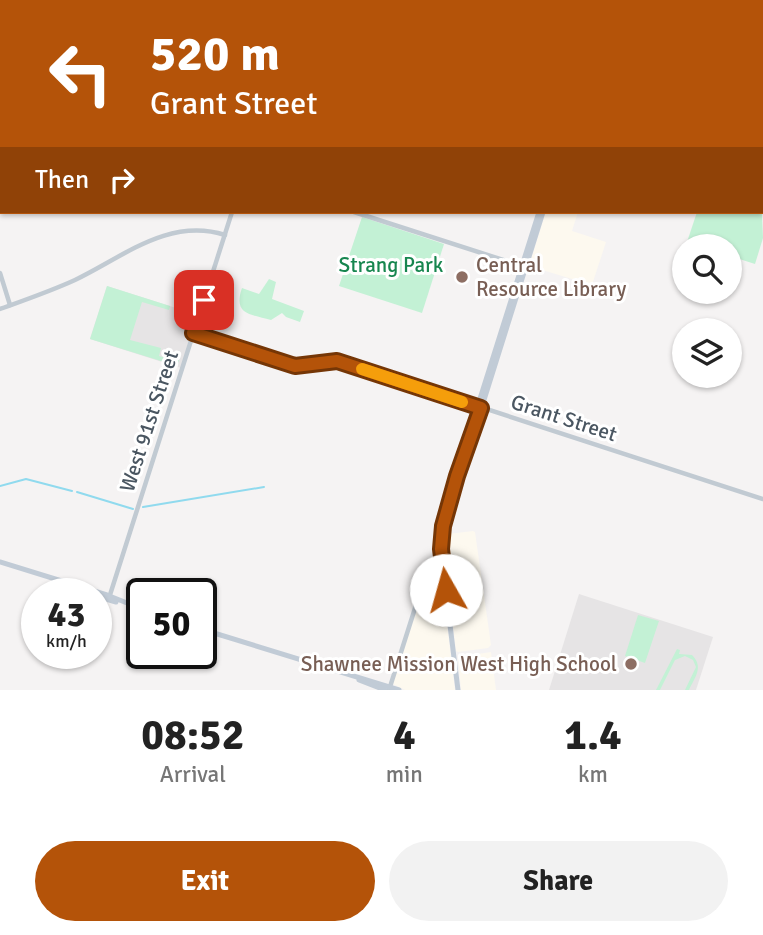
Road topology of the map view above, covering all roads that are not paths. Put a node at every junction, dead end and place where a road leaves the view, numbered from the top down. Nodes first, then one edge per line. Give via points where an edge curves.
1 (231, 214) edge
2 (360, 214) edge
3 (540, 214) edge
4 (225, 235) junction
5 (524, 267) junction
6 (0, 273) edge
7 (10, 305) junction
8 (0, 309) edge
9 (193, 333) junction
10 (479, 407) junction
11 (763, 499) edge
12 (442, 560) junction
13 (0, 562) edge
14 (51, 578) edge
15 (112, 589) edge
16 (217, 634) edge
17 (388, 689) edge
18 (399, 690) edge
19 (458, 690) edge

1 - 4 street, West 91st Street
2 - 5 street
3 - 5 main road
4 - 7 street via 197,229 169,233 64,285
4 - 9 street, West 91st Street
5 - 10 main road
6 - 7 street
7 - 8 street
9 - 10 street, Grant Street via 295,366 337,361
9 - 15 street, West 91st Street
10 - 11 street, Grant Street
10 - 12 main road via 443,526
12 - 17 street via 430,561
12 - 19 main road
13 - 14 main road
16 - 17 main road
17 - 18 main road

